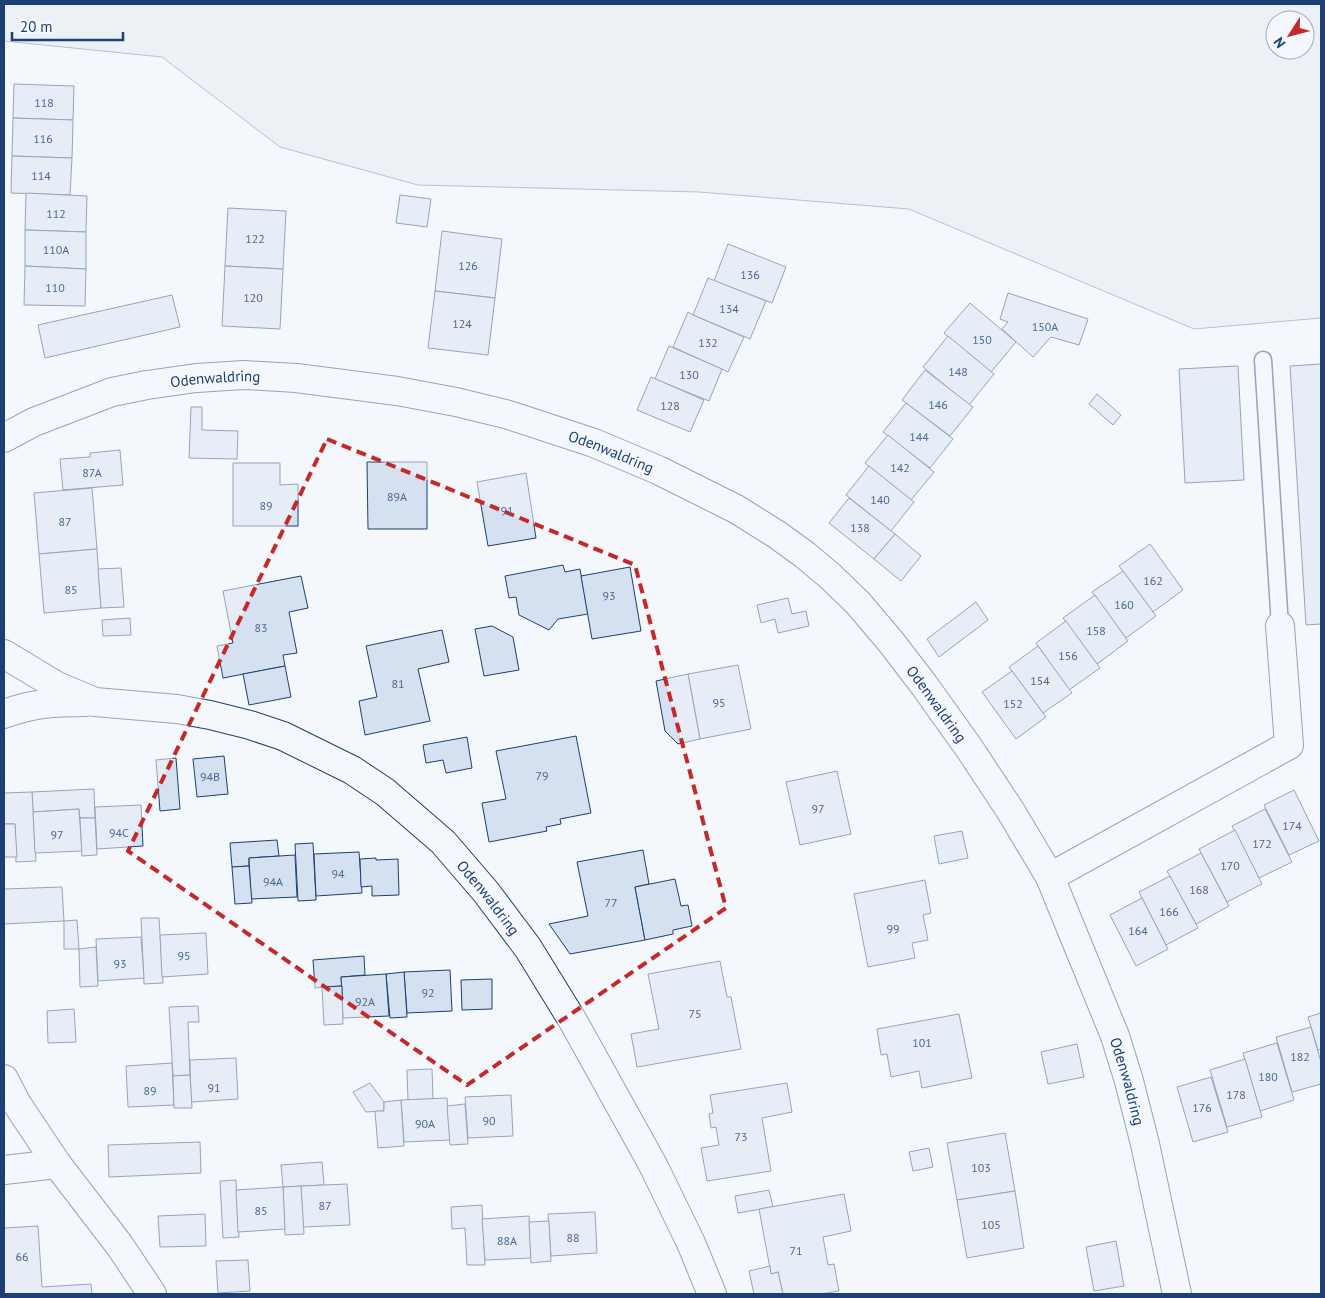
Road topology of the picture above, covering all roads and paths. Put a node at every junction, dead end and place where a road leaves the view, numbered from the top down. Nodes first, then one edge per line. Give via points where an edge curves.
1 (1263, 360) dead end
2 (4, 438) edge
3 (1280, 626) joint
4 (4, 654) edge
5 (95, 702) junction
6 (4, 714) edge
7 (1050, 876) junction
8 (4, 1079) edge
9 (57, 1164) junction
10 (4, 1170) edge
11 (152, 1294) edge
12 (712, 1294) edge
13 (1177, 1294) edge

1 - 3 lane
2 - 7 street, Odenwaldring via 34,422 112,392 196,378 244,375 352,385 456,402 509,415 603,447 658,470 736,509 776,534 804,554 858,603 924,685 969,748
3 - 7 street via 1288,745
4 - 5 street, Odenwaldring via 57,686
5 - 6 street, Odenwaldring via 33,705
5 - 12 street, Odenwaldring via 210,714 283,736 352,770 385,792 443,842 528,948 574,1021 654,1165
7 - 13 street, Odenwaldring via 1115,1036 1145,1144
8 - 9 street
9 - 10 street
9 - 11 street

